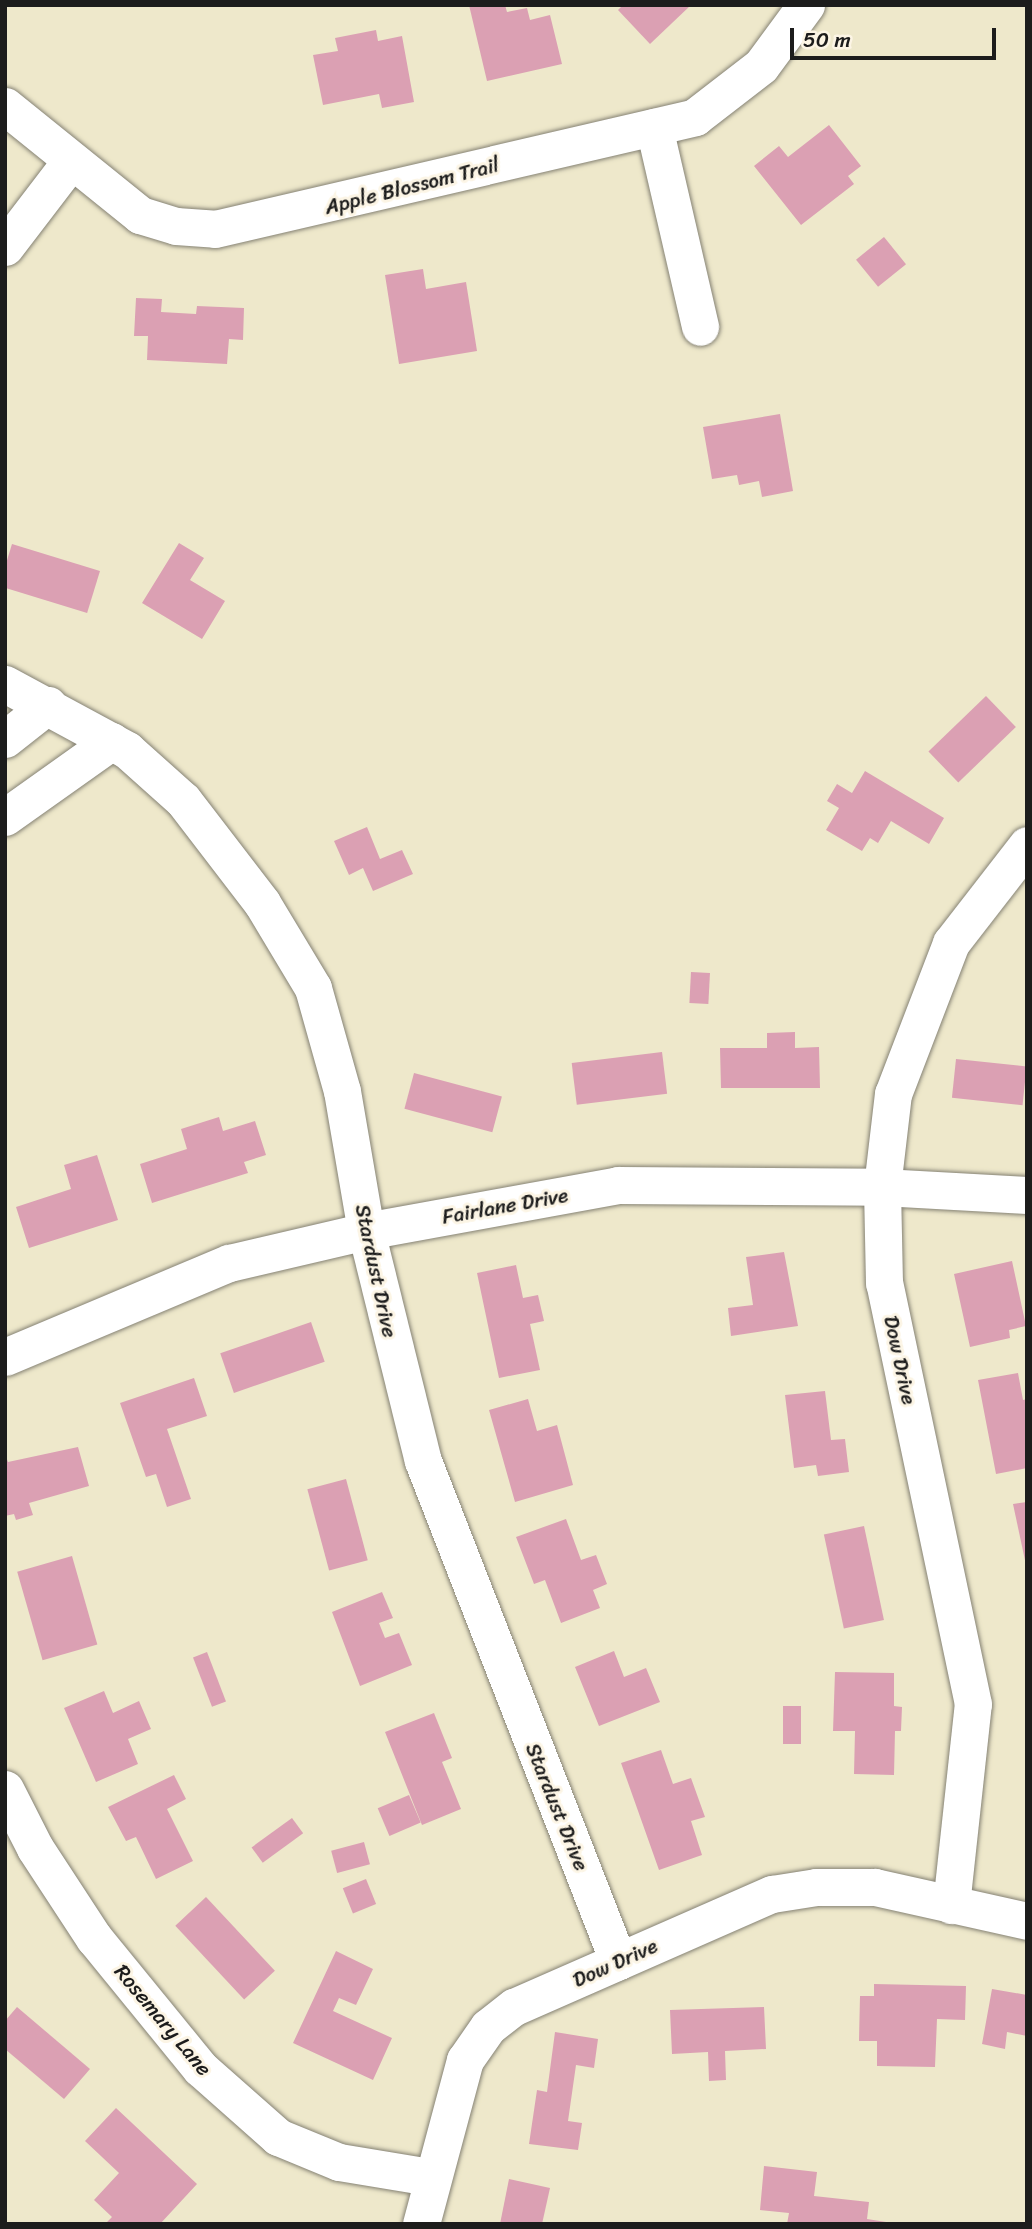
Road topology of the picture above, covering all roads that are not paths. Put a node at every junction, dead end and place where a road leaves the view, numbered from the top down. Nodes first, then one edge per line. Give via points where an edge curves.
1 (806, 5) edge
2 (5, 106) edge
3 (654, 127) junction
4 (70, 162) junction
5 (5, 247) edge
6 (700, 327) dead end
7 (5, 684) edge
8 (48, 705) junction
9 (5, 739) edge
10 (112, 741) junction
11 (5, 817) edge
12 (1027, 845) edge
13 (882, 1187) junction
14 (1027, 1195) edge
15 (366, 1231) junction
16 (5, 1357) edge
17 (5, 1789) edge
18 (951, 1905) junction
19 (1027, 1920) edge
20 (618, 1961) junction
21 (430, 2177) junction
22 (421, 2224) edge

1 - 3 street, Apple Blossom Trail via 761,66 721,100 695,117
2 - 4 street, Apple Blossom Trail
3 - 4 street, Apple Blossom Trail via 215,229 176,226 140,215
3 - 6 street
4 - 5 street
7 - 8 street, Stardust Drive
8 - 9 street
8 - 10 street, Stardust Drive
10 - 11 street
10 - 15 street, Stardust Drive via 183,800 262,903 313,988 342,1091
12 - 13 street, Dow Drive via 951,943 893,1094
13 - 14 street, Fairlane Drive
13 - 15 street, Fairlane Drive via 618,1185
13 - 18 street, Dow Drive via 884,1283 973,1704
15 - 16 street, Fairlane Drive via 229,1263
15 - 20 street, Stardust Drive via 423,1461
17 - 21 street, Rosemary Lane via 36,1849 94,1938 200,2068 278,2137 339,2162
18 - 19 street, Dow Drive
18 - 20 street, Dow Drive via 875,1887 816,1887 772,1894
20 - 21 street, Dow Drive via 514,2007 488,2027 466,2060
21 - 22 street, Dow Drive

